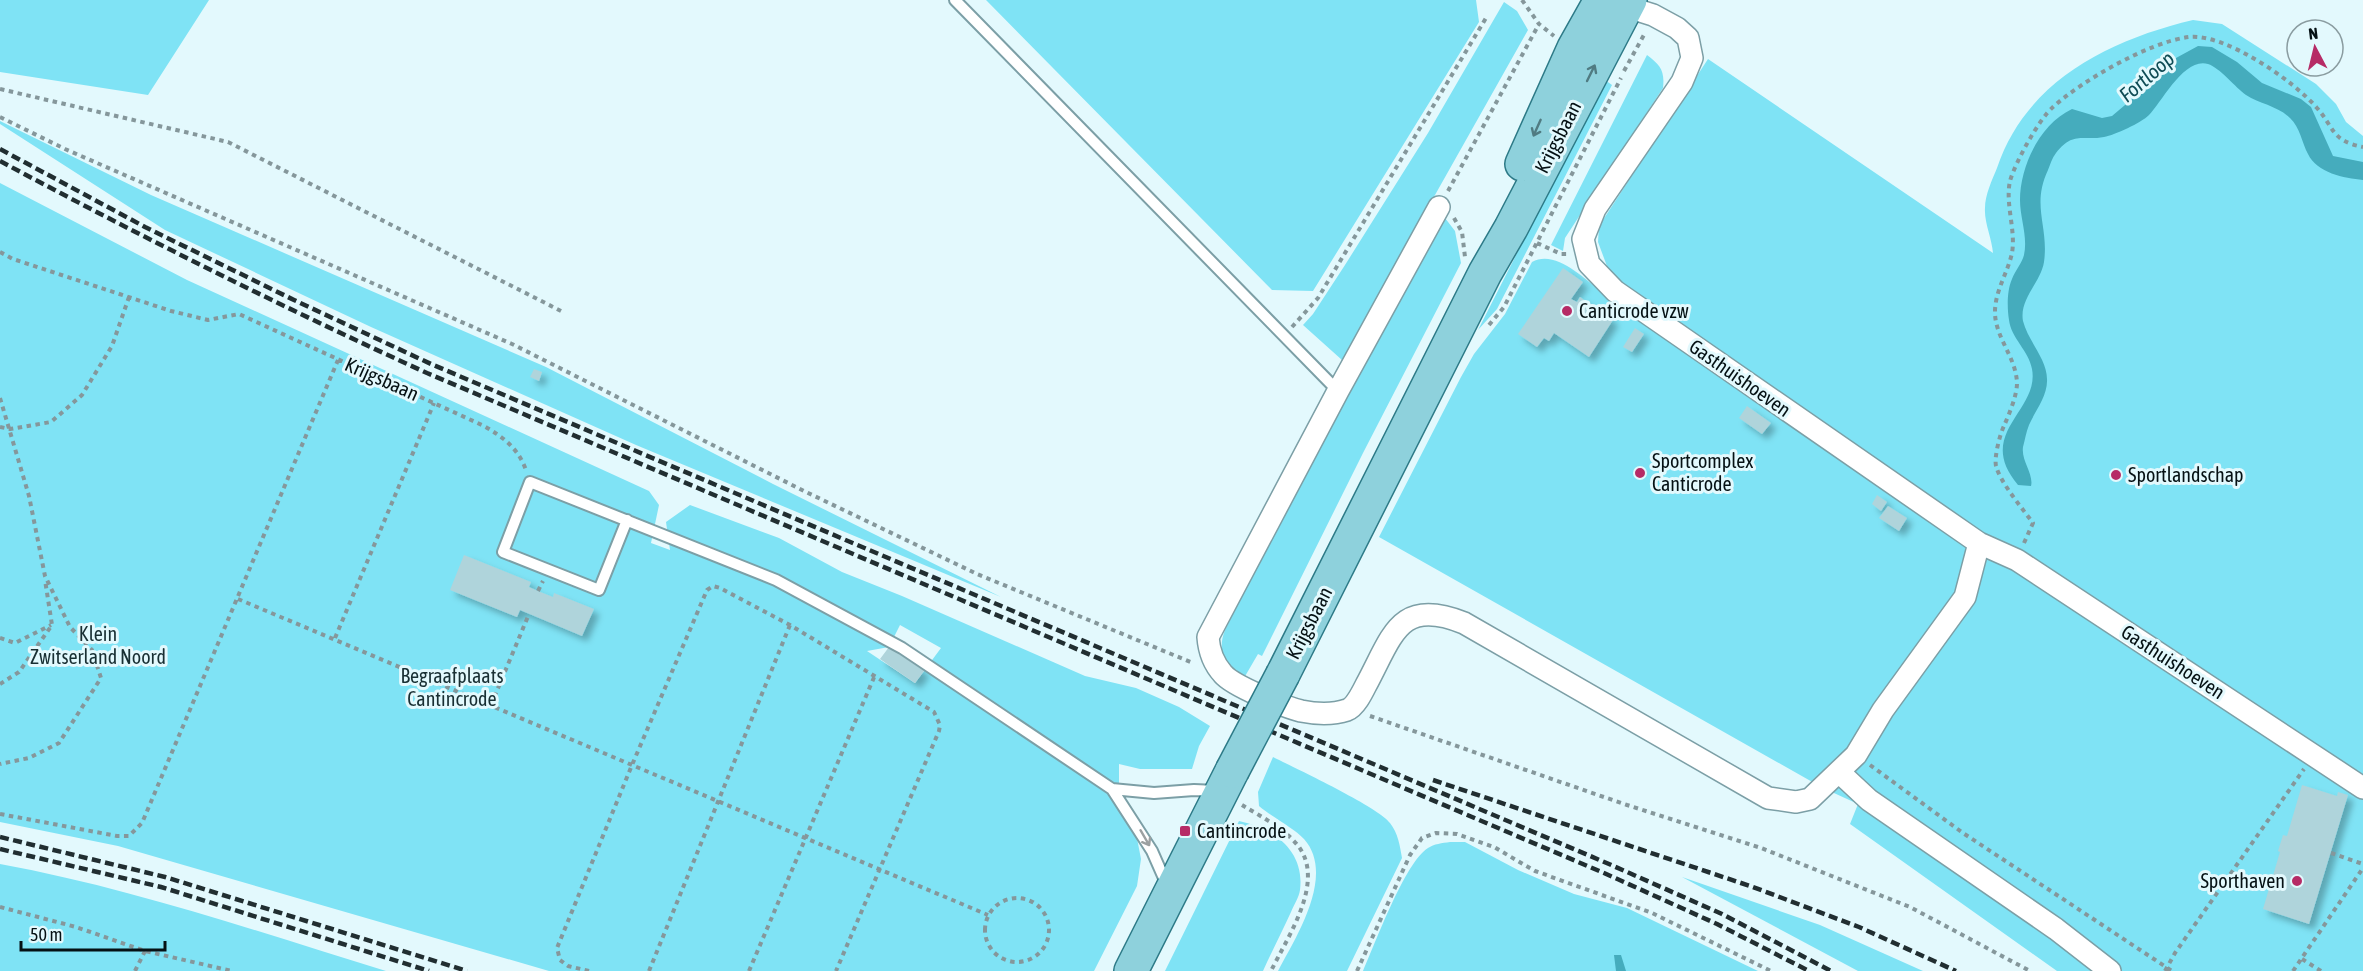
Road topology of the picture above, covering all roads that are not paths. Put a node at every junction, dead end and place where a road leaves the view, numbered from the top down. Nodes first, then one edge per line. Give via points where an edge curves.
1 (955, 0) edge
2 (1623, 4) edge
3 (1439, 207) road end
4 (1338, 391) junction
5 (627, 520) junction
6 (1979, 543) junction
7 (1839, 772) junction
8 (1227, 781) junction
9 (2363, 788) edge
10 (1113, 789) junction
11 (1171, 894) junction
12 (1131, 971) edge
13 (2110, 971) edge

1 - 4 lane
2 - 6 street, Gasthuishoeven via 1677,28 1688,38 1692,58 1682,82 1595,209 1583,239 1588,264 1614,291
2 - 8 main road, Krijgsbaan, bridge
3 - 4 street
4 - 7 street via 1208,637 1211,658 1235,685 1299,710 1328,714 1349,709 1402,624 1416,614 1431,613 1464,623 1768,798 1805,801
5 - 5 lane via 599,590 502,552 530,482
5 - 10 lane via 776,580 902,648
6 - 7 street via 1965,597 1883,710 1856,755
6 - 9 street, Gasthuishoeven via 2017,560
7 - 13 street via 1869,800 2056,929
8 - 10 lane via 1194,790 1154,793
8 - 11 main road, Krijgsbaan
10 -> 11 lane via 1152,851
11 - 12 main road, Krijgsbaan

